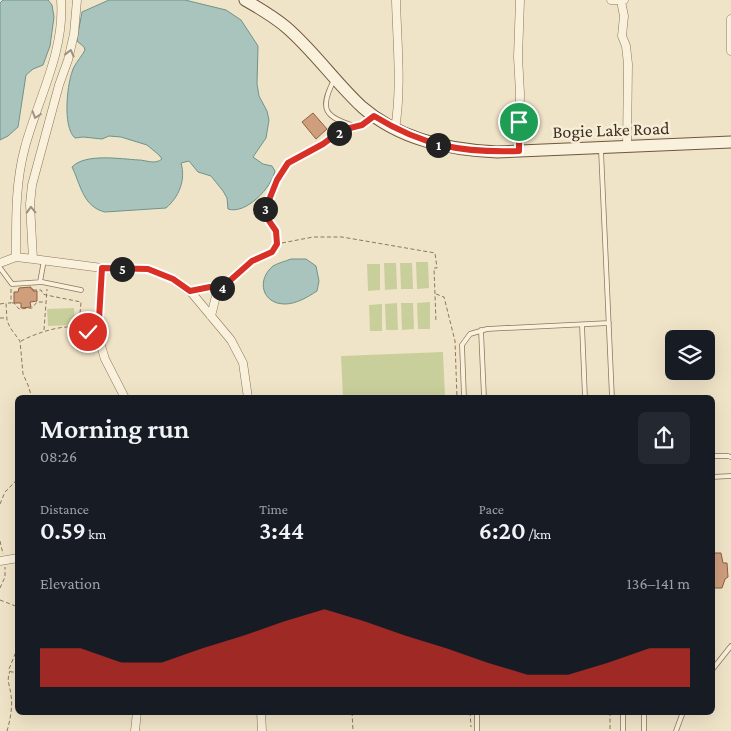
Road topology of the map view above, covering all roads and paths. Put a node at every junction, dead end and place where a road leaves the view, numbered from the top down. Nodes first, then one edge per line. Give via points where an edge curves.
1 (61, 0) edge
2 (77, 0) edge
3 (245, 0) edge
4 (396, 0) edge
5 (520, 0) edge
6 (611, 0) edge
7 (623, 0) edge
8 (731, 19) edge
9 (731, 51) edge
10 (335, 78) junction
11 (46, 80) junction
12 (59, 85) junction
13 (374, 116) junction
14 (356, 126) junction
15 (395, 129) junction
16 (731, 142) edge
17 (627, 146) junction
18 (601, 148) junction
19 (519, 151) junction
20 (21, 165) junction
21 (35, 168) junction
22 (277, 244) junction
23 (16, 257) junction
24 (34, 259) junction
25 (44, 260) junction
26 (0, 263) edge
27 (0, 268) edge
28 (102, 268) junction
29 (40, 282) junction
30 (12, 284) junction
31 (34, 290) dead end
32 (81, 290) dead end
33 (190, 291) junction
34 (216, 293) junction
35 (435, 293) junction
36 (46, 296) junction
37 (46, 302) junction
38 (6, 303) junction
39 (11, 303) junction
40 (0, 304) edge
41 (211, 316) junction
42 (0, 318) edge
43 (7, 318) junction
44 (436, 322) dead end
45 (609, 324) junction
46 (582, 325) junction
47 (79, 327) junction
48 (44, 330) junction
49 (481, 330) junction
50 (98, 336) junction
51 (20, 341) junction
52 (31, 395) edge
53 (123, 395) edge
54 (248, 395) edge
55 (457, 395) edge
56 (464, 395) edge
57 (484, 395) edge
58 (585, 395) edge
59 (612, 395) edge
60 (715, 456) edge
61 (731, 458) edge
62 (731, 476) edge
63 (715, 477) edge
64 (15, 480) edge
65 (0, 504) edge
66 (15, 558) edge
67 (0, 561) edge
68 (0, 600) edge
69 (15, 606) edge
70 (731, 646) edge
71 (15, 656) edge
72 (721, 660) junction
73 (715, 663) edge
74 (715, 667) edge
75 (10, 671) junction
76 (15, 672) edge
77 (137, 715) edge
78 (261, 715) edge
79 (352, 715) edge
80 (470, 715) edge
81 (477, 715) edge
82 (610, 715) edge
83 (623, 715) edge
84 (644, 715) edge
85 (682, 715) edge
86 (7, 731) edge
87 (135, 731) edge
88 (262, 731) edge
89 (353, 731) edge
90 (471, 731) edge
91 (477, 731) edge
92 (610, 731) edge
93 (623, 731) edge
94 (644, 731) edge
95 (676, 731) edge

1 - 11 street via 60,31
12 -> 2 street via 74,34
3 - 10 main road, Bogie Lake Road via 286,27
4 - 15 street via 398,113
5 - 19 street
6 - 7 street
7 - 17 street via 622,36 628,64
8 - 9 street
10 - 13 main road, Bogie Lake Road
10 - 14 lane via 325,100 326,111 333,118
11 - 12 street
11 -> 20 street
12 - 21 street
13 - 14 lane
13 - 15 main road, Bogie Lake Road
14 - 22 lane via 342,130 288,163 265,210 276,231
15 - 19 main road, Bogie Lake Road via 430,143 464,150
16 - 17 main road, Bogie Lake Road
17 - 18 main road, Bogie Lake Road
18 - 19 main road, Bogie Lake Road
18 - 45 lane
20 - 21 street
20 - 23 street via 16,202
24 -> 21 street via 30,204
22 - 34 lane via 272,252 252,261
22 - 35 path via 312,237 342,236 435,253
23 - 24 street
23 - 26 street
24 - 25 street
25 - 28 street
25 - 29 lane
27 - 30 lane
28 - 33 street via 148,269 173,279
28 - 50 street
29 - 30 lane
29 - 32 lane
30 - 39 path
31 - 36 path via 41,290
33 - 34 street via 210,287
33 - 41 street
34 - 41 street
35 - 44 path
35 - 55 path via 444,297 454,341
36 - 37 path
36 - 47 path via 81,302
37 - 39 path via 19,309
37 - 48 path
38 - 39 path
38 - 40 path
38 - 43 path
41 - 54 street via 231,340 243,363
42 - 43 path
43 - 51 path via 10,329
45 - 46 lane
45 - 59 lane
46 - 49 lane
46 - 58 lane
47 - 48 path
47 - 50 path via 90,337
48 - 51 path
49 - 56 lane via 470,334 462,345
49 - 57 lane
50 - 53 street
51 - 52 path via 23,374
60 - 61 lane
62 - 63 lane
64 - 65 path
66 - 67 street
68 - 69 path
70 - 72 lane
71 - 75 path
72 - 73 lane
72 - 74 lane
75 - 76 path
75 - 86 path via 7,679 11,695
77 - 87 street
78 - 88 street
79 - 89 path
80 - 90 path
81 - 91 lane
82 - 92 path
83 - 93 lane
84 - 94 lane
85 - 95 lane

